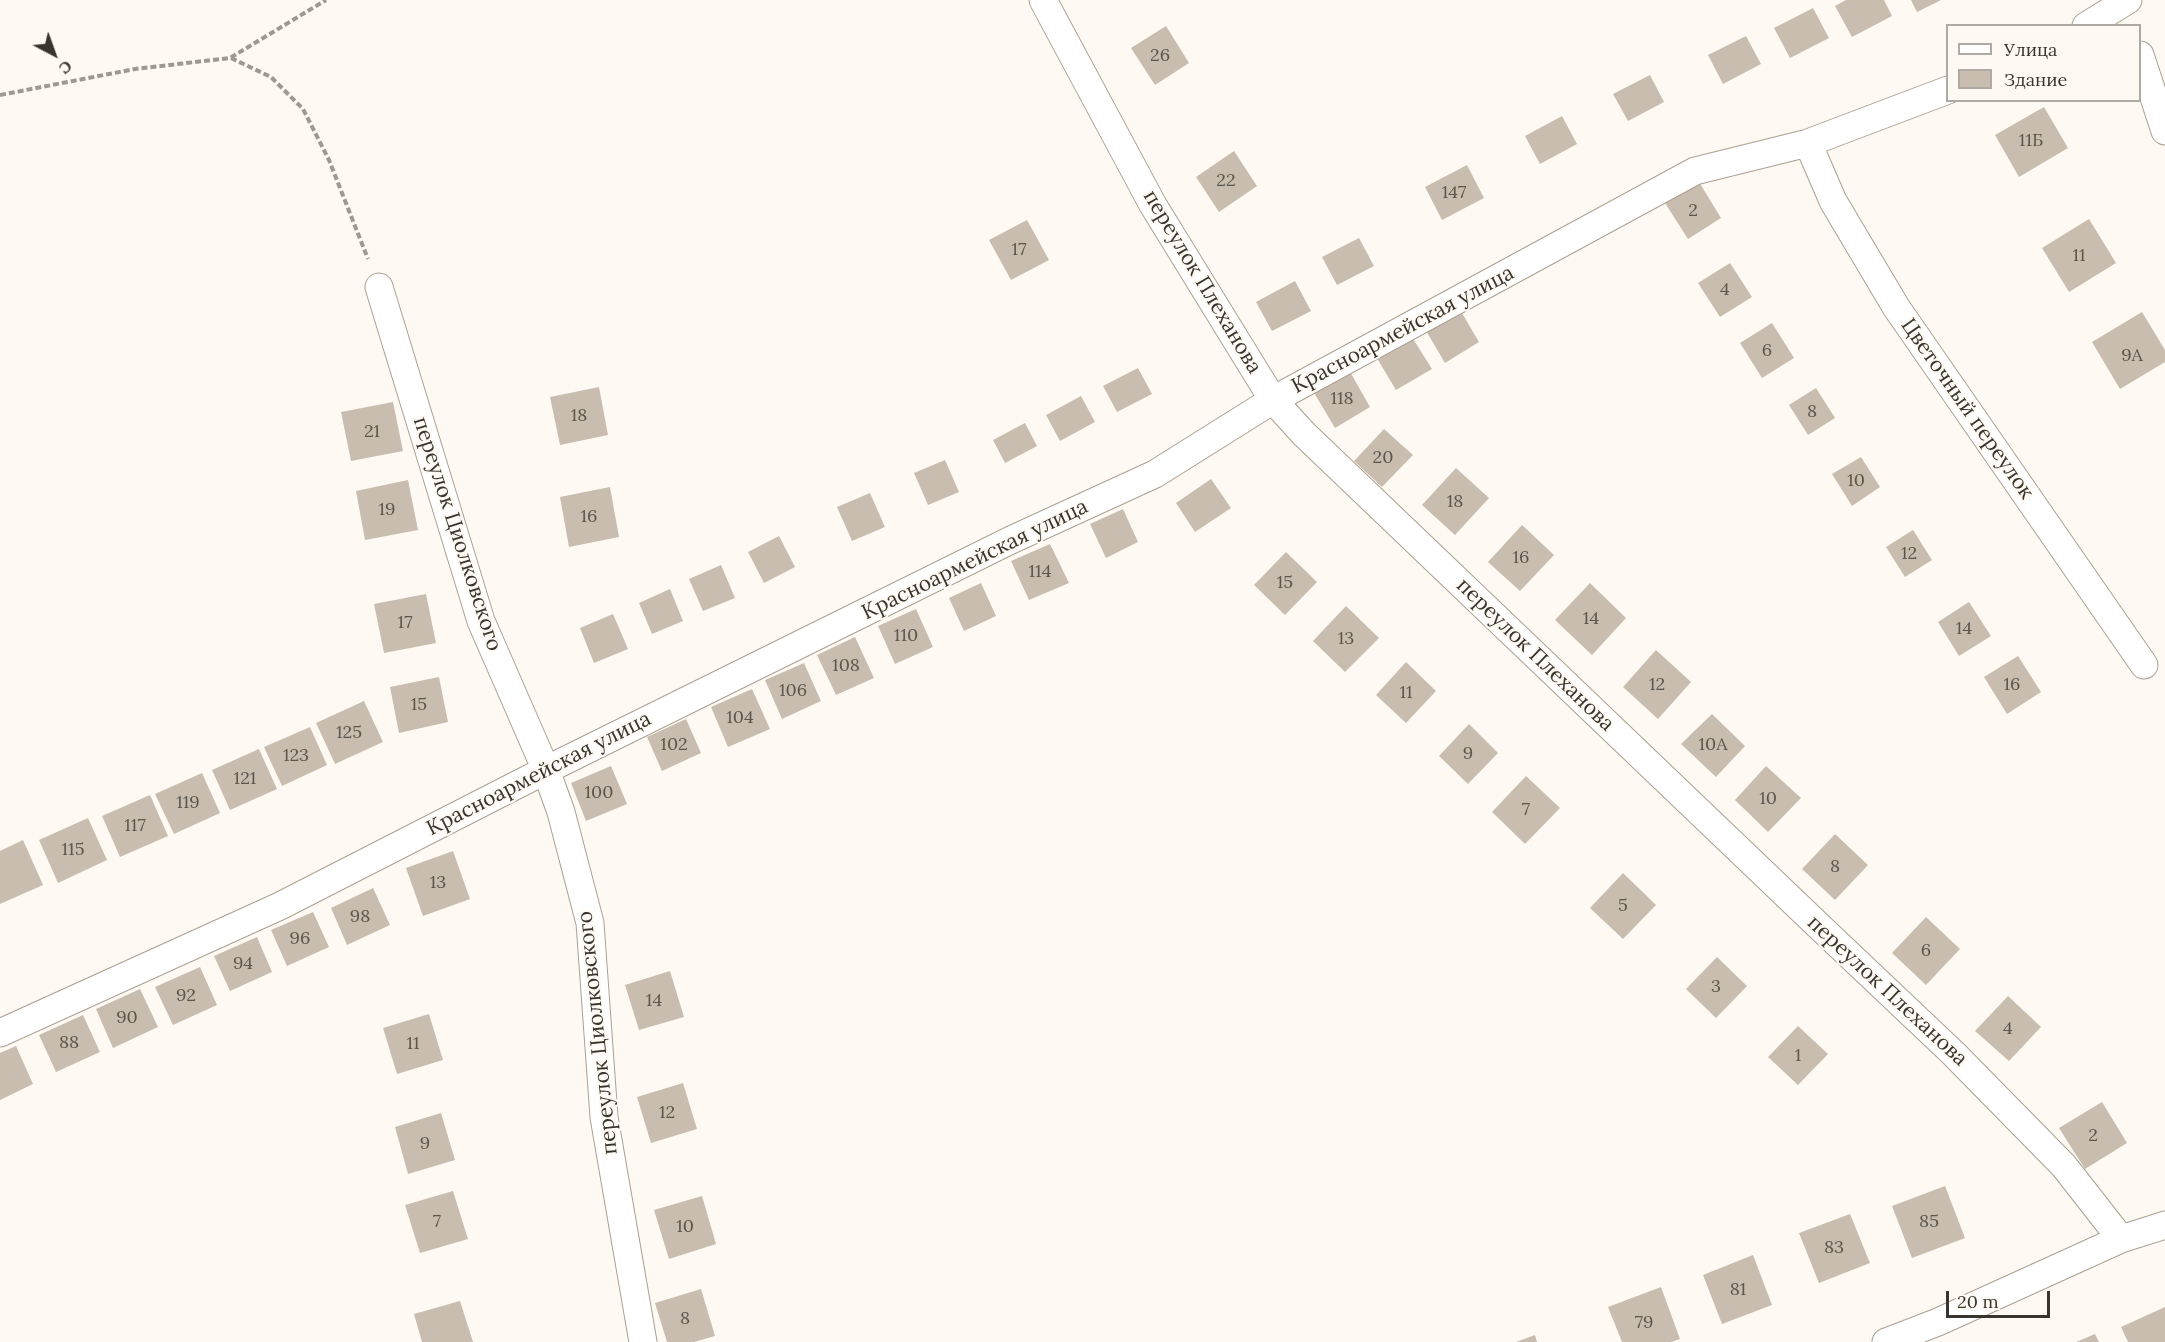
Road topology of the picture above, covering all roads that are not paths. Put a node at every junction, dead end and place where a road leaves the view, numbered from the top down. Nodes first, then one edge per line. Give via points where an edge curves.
1 (1043, 0) edge
2 (2125, 7) edge
3 (2090, 24) edge
4 (2141, 61) edge
5 (1946, 90) edge
6 (2165, 131) edge
7 (1808, 143) junction
8 (379, 287) road end
9 (1274, 400) junction
10 (2144, 665) dead end
11 (546, 770) junction
12 (0, 1033) edge
13 (2165, 1225) edge
14 (2121, 1239) junction
15 (643, 1342) edge
16 (1886, 1342) edge

1 - 9 street, переулок Плеханова via 1153,205
2 - 3 street
4 - 6 street
5 - 7 street, Красноармейская улица
7 - 9 street, Красноармейская улица via 1695,171
7 - 10 street, Цветочный переулок via 1833,201 1896,307
8 - 11 street, переулок Циолковского via 481,621
9 - 11 street, Красноармейская улица via 1155,474 1011,540
9 - 14 street, переулок Плеханова via 1330,459 1954,1054 2064,1166
11 - 12 street, Красноармейская улица via 280,906
11 - 15 street, переулок Циолковского via 590,923 604,1117
13 - 14 street
14 - 16 street

